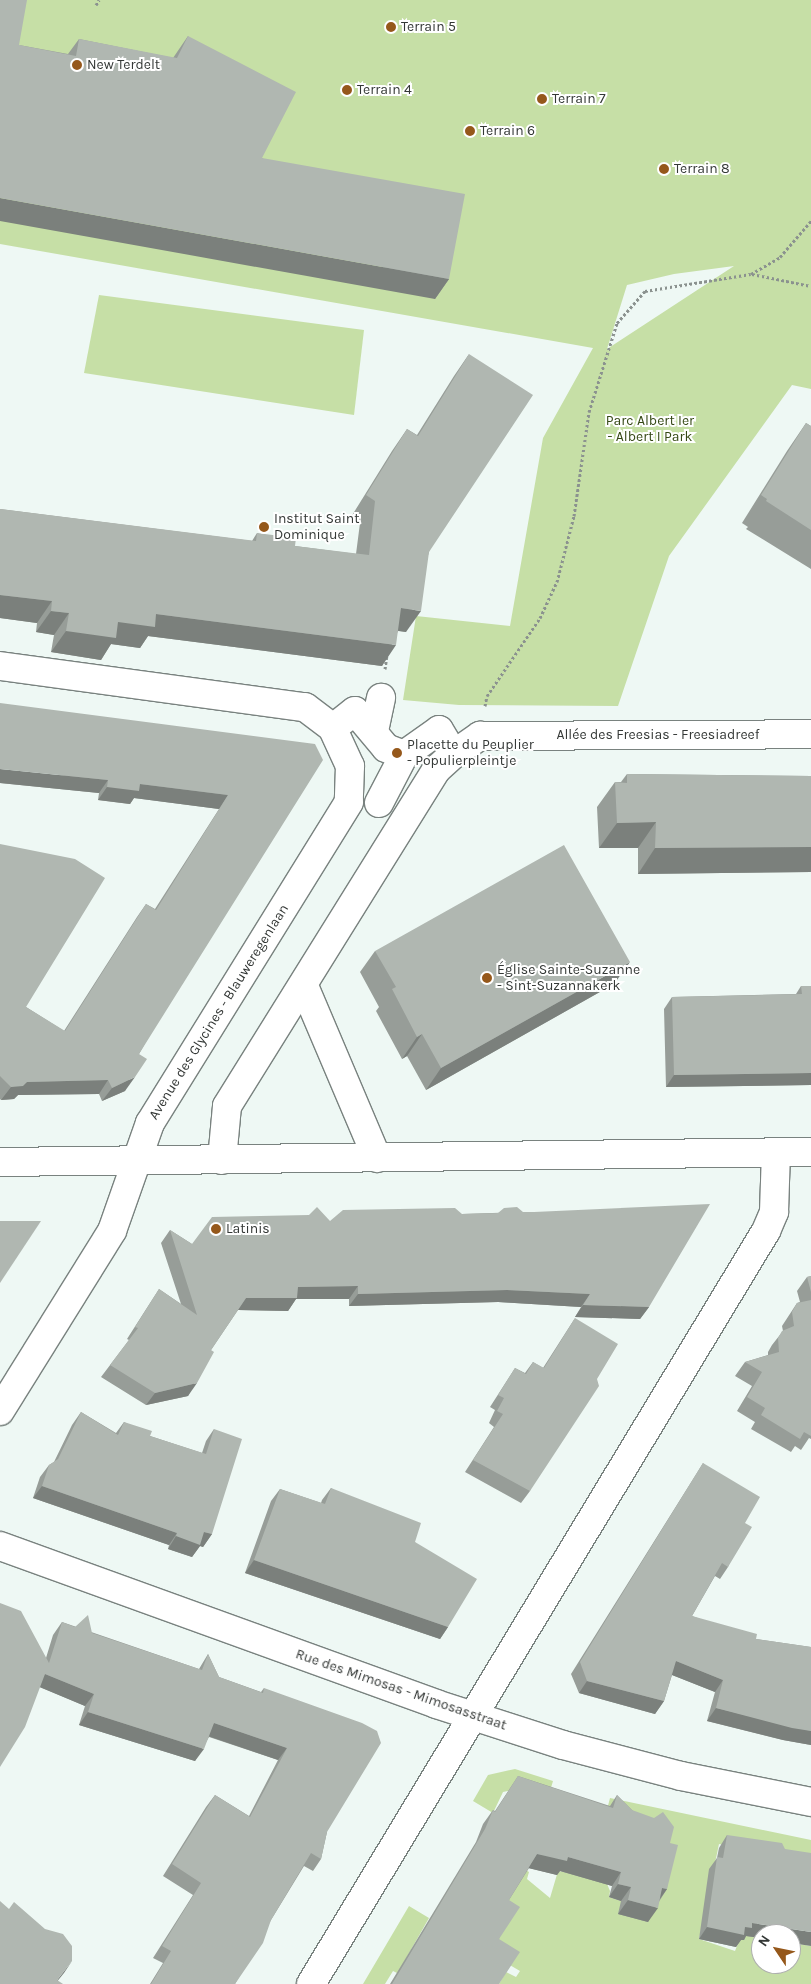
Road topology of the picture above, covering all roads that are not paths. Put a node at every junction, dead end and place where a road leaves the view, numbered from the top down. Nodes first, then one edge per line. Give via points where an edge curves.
1 (0, 666) edge
2 (381, 698) dead end
3 (342, 721) dead end
4 (374, 731) junction
5 (811, 734) edge
6 (445, 740) dead end
7 (404, 755) junction
8 (349, 802) junction
9 (379, 803) dead end
10 (398, 828) junction
11 (304, 986) junction
12 (776, 1152) junction
13 (811, 1152) edge
14 (377, 1158) junction
15 (222, 1160) junction
16 (0, 1162) edge
17 (137, 1162) junction
18 (0, 1411) edge
19 (0, 1546) edge
20 (473, 1716) junction
21 (811, 1802) edge
22 (311, 1984) edge

1 - 8 street via 305,707 332,728 350,766
2 - 4 street
3 - 4 street via 355,711
4 - 7 street via 386,748
5 - 10 street, Allée des Freesias - Freesiadreef via 480,736 436,770
6 - 7 street via 439,730
7 - 9 street
8 - 10 street
8 - 17 street, Avenue des Glycines - Blauweregenlaan via 150,1123
10 - 11 street
11 - 14 street
11 - 15 street via 227,1106
12 - 13 street
12 - 14 street
12 - 20 street via 774,1212 766,1231
14 - 15 street
15 - 17 street
16 - 17 street
17 - 18 street, Avenue des Glycines - Blauweregenlaan via 112,1231
19 - 20 street, Rue des Mimosas - Mimosasstraat
20 - 21 street, Rue des Mimosas - Mimosasstraat via 563,1745 681,1776
20 - 22 street

